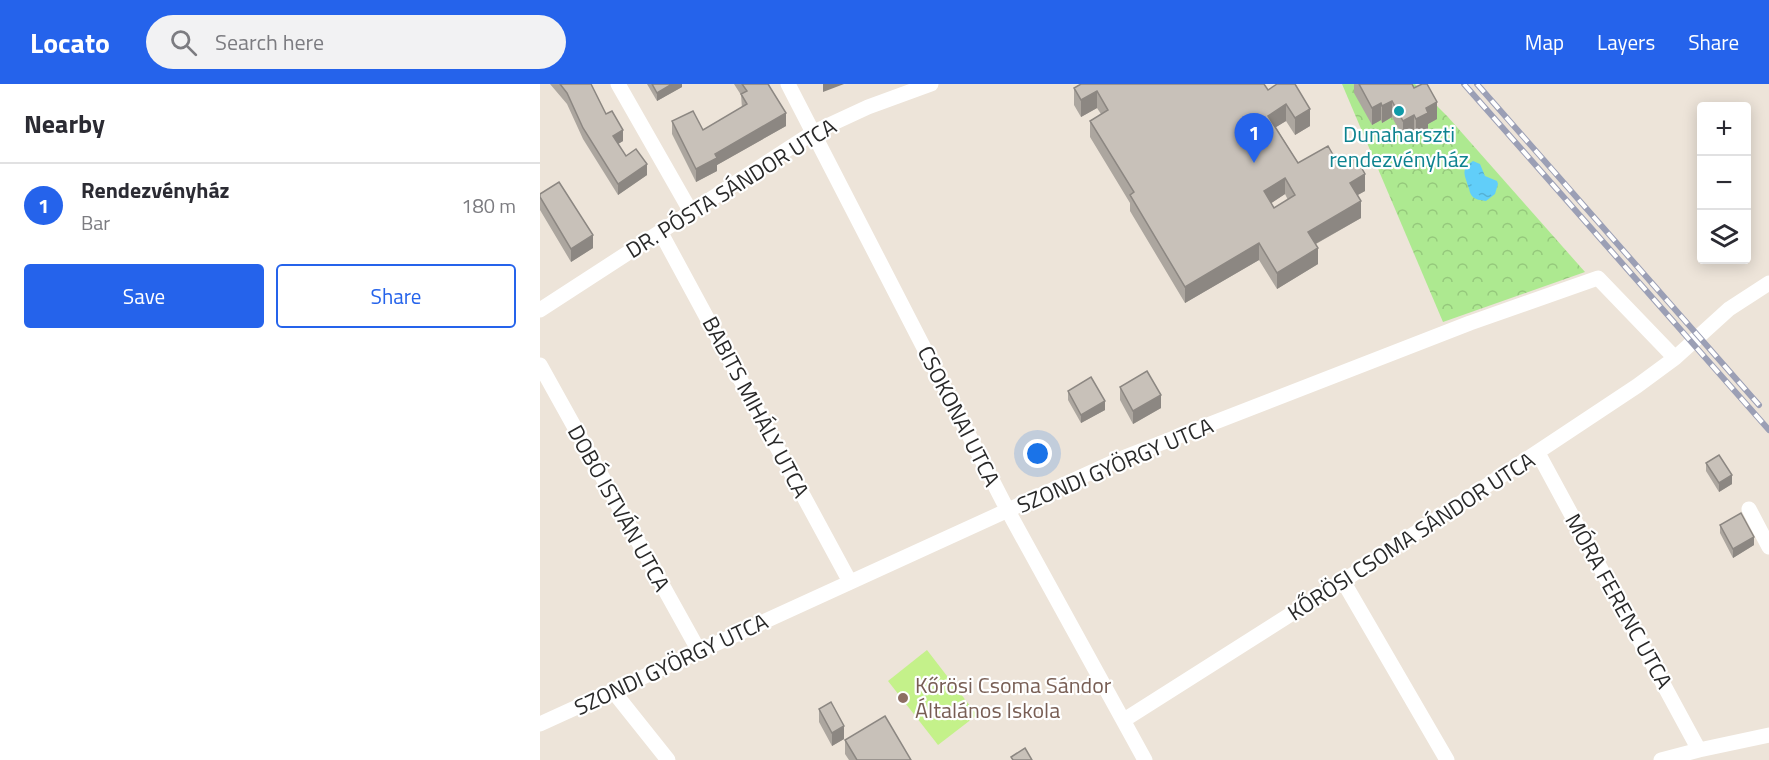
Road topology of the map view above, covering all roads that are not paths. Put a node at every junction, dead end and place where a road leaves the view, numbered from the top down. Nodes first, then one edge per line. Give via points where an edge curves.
1 (618, 84) edge
2 (788, 84) edge
3 (931, 84) edge
4 (814, 132) junction
5 (691, 212) junction
6 (661, 233) junction
7 (1769, 283) edge
8 (540, 310) edge
9 (1676, 358) junction
10 (540, 364) edge
11 (1538, 453) junction
12 (1749, 509) dead end
13 (1008, 511) junction
14 (1769, 547) edge
15 (1343, 581) junction
16 (850, 582) junction
17 (699, 651) junction
18 (613, 691) junction
19 (1124, 720) junction
20 (540, 724) edge
21 (1769, 735) edge
22 (1699, 750) junction
23 (668, 760) edge
24 (1145, 760) edge
25 (1447, 760) edge
26 (1661, 760) edge

1 - 5 street
2 - 4 street, CSOKONAI UTCA
3 - 4 street, DR. PÓSTA SÁNDOR UTCA via 868,106
4 - 5 street, DR. PÓSTA SÁNDOR UTCA
4 - 13 street, CSOKONAI UTCA
5 - 6 street, DR. PÓSTA SÁNDOR UTCA
6 - 8 street, DR. PÓSTA SÁNDOR UTCA
6 - 16 street, BABITS MIHÁLY UTCA
7 - 9 street, KŐRÖSI CSOMA SÁNDOR UTCA via 1729,309
9 - 11 street, KŐRÖSI CSOMA SÁNDOR UTCA
9 - 13 street, SZONDI GYÖRGY UTCA via 1598,278 1470,323 1142,450
10 - 17 street, DOBÓ ISTVÁN UTCA
11 - 15 street, KŐRÖSI CSOMA SÁNDOR UTCA
11 - 22 street, MÓRA FERENC UTCA
12 - 14 street
13 - 16 street, SZONDI GYÖRGY UTCA
13 - 19 street, CSOKONAI UTCA
15 - 19 street, KŐRÖSI CSOMA SÁNDOR UTCA
15 - 25 street
16 - 17 street, SZONDI GYÖRGY UTCA
17 - 18 street, SZONDI GYÖRGY UTCA
18 - 20 street, SZONDI GYÖRGY UTCA
18 - 23 street
19 - 24 street, CSOKONAI UTCA
21 - 22 street
22 - 26 street

